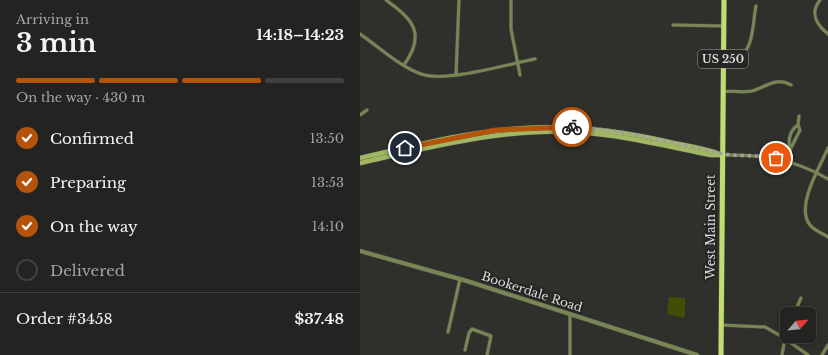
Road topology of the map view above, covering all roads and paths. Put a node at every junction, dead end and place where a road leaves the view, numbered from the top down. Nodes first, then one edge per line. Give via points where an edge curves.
1 (386, 0) edge
2 (459, 0) edge
3 (511, 0) edge
4 (724, 0) edge
5 (820, 0) edge
6 (756, 6) dead end
7 (673, 25) dead end
8 (724, 26) junction
9 (360, 34) edge
10 (828, 34) edge
11 (723, 58) junction
12 (535, 59) dead end
13 (517, 63) junction
14 (404, 64) junction
15 (456, 75) junction
16 (520, 76) dead end
17 (791, 85) dead end
18 (723, 92) junction
19 (367, 110) dead end
20 (360, 115) edge
21 (799, 116) dead end
22 (798, 124) junction
23 (476, 136) junction
24 (828, 148) edge
25 (790, 150) junction
26 (722, 154) junction
27 (360, 158) edge
28 (787, 160) junction
29 (360, 163) edge
30 (817, 172) junction
31 (828, 179) edge
32 (828, 237) edge
33 (360, 251) edge
34 (460, 279) junction
35 (801, 298) dead end
36 (797, 307) edge
37 (570, 315) junction
38 (721, 325) junction
39 (448, 332) dead end
40 (780, 336) edge
41 (783, 343) edge
42 (791, 343) edge
43 (828, 345) edge
44 (465, 350) dead end
45 (487, 355) edge
46 (570, 355) edge
47 (697, 355) edge
48 (721, 355) edge
49 (782, 355) edge
50 (808, 355) edge
51 (822, 355) edge

1 - 14 street via 406,15 414,29 414,47
2 - 15 street
3 - 13 street via 511,29
4 - 8 main road, US 250
5 - 10 street via 815,9 815,20
6 - 11 street via 753,34 744,52 738,57
7 - 8 street
8 - 11 main road, West Main Street / US 250
9 - 14 street
11 - 18 main road, West Main Street / US 250
12 - 13 street
13 - 15 street
13 - 16 street
14 - 15 street via 428,76 438,78
17 - 18 street via 776,82 752,91
18 - 26 main road, West Main Street / US 250
19 - 20 street
21 - 22 street
22 - 25 street via 800,130
22 - 25 street via 789,137
23 - 26 main road via 514,128 605,130 645,136
23 - 27 main road
23 - 29 main road
24 - 30 street
25 - 28 street
26 - 28 street via 757,155
26 - 38 main road, West Main Street / US 250
28 - 30 street
30 - 31 street
30 - 32 street via 808,197 805,216 812,228
33 - 34 street, Bookerdale Road
34 - 37 street, Bookerdale Road
34 - 39 street
35 - 36 street
37 - 46 street
37 - 47 street, Bookerdale Road
38 - 40 street via 759,326
38 - 48 main road, West Main Street / US 250
41 - 49 street
42 - 50 street
43 - 51 street
44 - 45 street via 472,329 491,336

